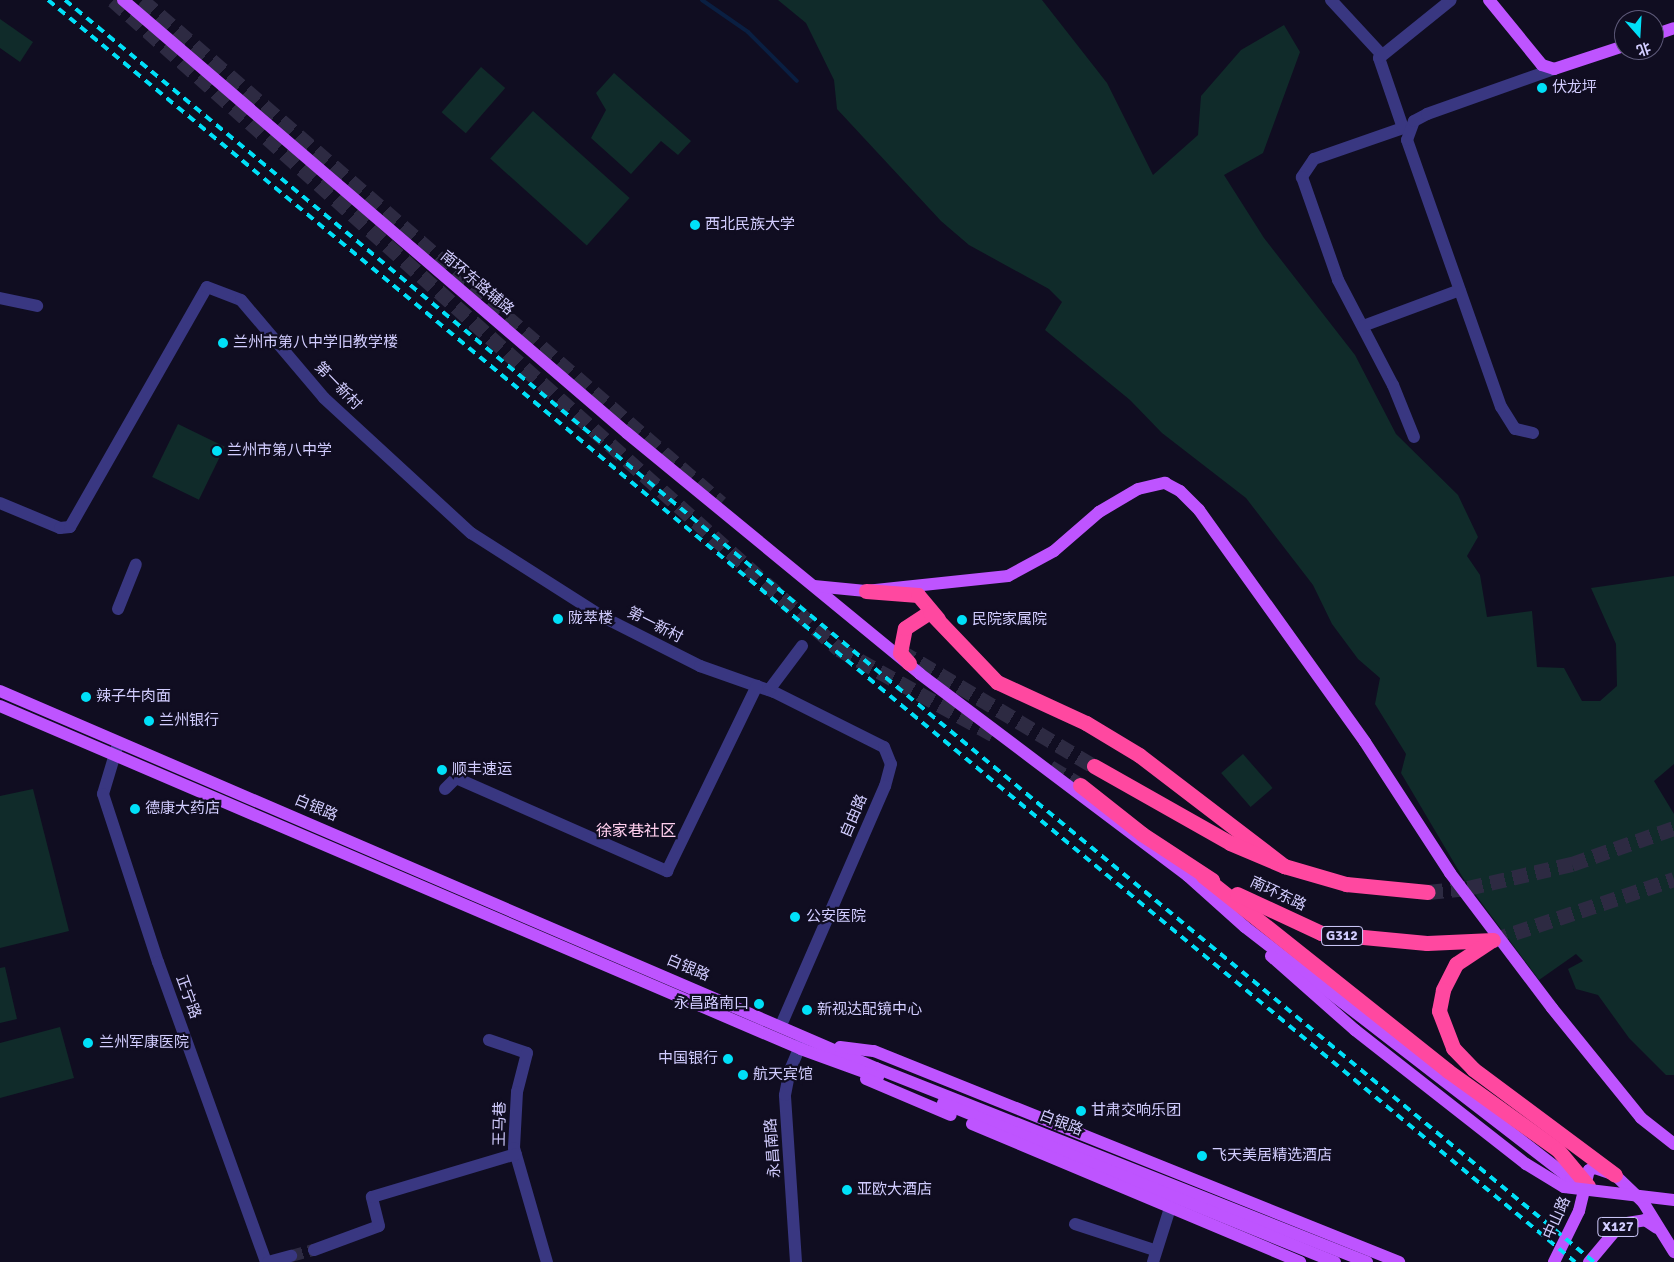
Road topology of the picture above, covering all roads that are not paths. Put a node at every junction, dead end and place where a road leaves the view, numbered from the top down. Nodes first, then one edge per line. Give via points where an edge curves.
1 (123, 0) edge
2 (1331, 0) edge
3 (1451, 0) edge
4 (1490, 0) edge
5 (1614, 49) edge
6 (1381, 54) junction
7 (1554, 69) junction
8 (1406, 128) junction
9 (1460, 290) junction
10 (0, 298) edge
11 (37, 306) dead end
12 (1363, 326) junction
13 (1533, 432) dead end
14 (1414, 437) dead end
15 (0, 503) edge
16 (136, 564) dead end
17 (814, 586) junction
18 (866, 591) junction
19 (118, 608) dead end
20 (938, 619) junction
21 (802, 646) dead end
22 (909, 663) junction
23 (763, 688) junction
24 (0, 691) edge
25 (0, 706) edge
26 (119, 741) junction
27 (113, 754) junction
28 (1094, 766) tunnel mouth
29 (1080, 785) tunnel mouth
30 (445, 789) dead end
31 (1284, 866) junction
32 (1203, 876) junction
33 (1428, 892) tunnel mouth
34 (1245, 927) junction
35 (781, 1025) junction
36 (805, 1036) junction
37 (489, 1040) dead end
38 (830, 1046) junction
39 (801, 1049) junction
40 (826, 1059) junction
41 (875, 1072) junction
42 (1674, 1144) edge
43 (516, 1154) junction
44 (1614, 1175) junction
45 (1588, 1186) junction
46 (1674, 1200) edge
47 (1170, 1208) junction
48 (1075, 1224) dead end
49 (1659, 1230) junction
50 (314, 1250) tunnel mouth
51 (1674, 1252) edge
52 (291, 1256) tunnel mouth
53 (1154, 1256) edge
54 (267, 1262) edge
55 (548, 1262) edge
56 (796, 1262) edge
57 (1300, 1262) edge
58 (1335, 1262) edge
59 (1368, 1262) edge
60 (1399, 1262) edge
61 (1554, 1262) edge
62 (1589, 1262) edge

1 - 17 main road, 南环东路辅路 via 627,433
2 - 6 street
3 - 6 street
4 - 7 main road via 1542,65
5 - 7 main road
6 - 8 street via 1380,66
7 - 8 street via 1427,114
8 - 9 street via 1407,140
8 - 12 street via 1314,159 1302,177 1338,280
9 - 12 street
9 - 13 street via 1500,408 1515,429
10 - 11 street
12 - 14 street
15 - 23 street, 第一新村 via 60,528 77,520 207,287 241,300 324,398 471,533 603,618 700,666
16 - 19 street
17 - 18 main road
17 - 22 main road, 南环东路辅路
18 - 20 highway via 918,595
18 - 42 main road via 1008,576 1054,551 1099,512 1138,489 1165,483 1180,491 1199,510 1365,742 1450,873 1552,1008 1641,1118
20 - 22 highway via 930,612 905,628 900,653
20 - 31 highway via 997,682 1086,723 1138,755
21 - 23 street
22 - 34 main road, 南环东路辅路 via 1033,762 1188,876
23 - 30 street via 667,871 456,778
23 - 35 street, 自由路 via 875,741 891,764
24 - 26 main road, 白银路
25 - 27 main road, 白银路
26 - 27 street, 正宁路
26 - 35 main road, 白银路
27 - 39 main road, 白银路
27 - 54 street, 正宁路 via 104,794 158,962
28 - 31 highway, 南环东路 via 1230,843
29 - 32 highway, 南环东路 / G312
31 - 33 highway, 南环东路 via 1346,884
32 - 44 highway, 南环东路 / G312 via 1321,933 1427,943 1493,940 1456,964 1443,990 1439,1011 1453,1048 1473,1069
32 - 45 highway via 1448,1071 1558,1150
34 - 45 main road via 1571,1179
34 - 46 main road, bridge via 1251,937 1355,1030 1526,1164 1564,1187
35 - 36 main road, 白银路
36 - 38 main road, 白银路
36 - 39 street, 永昌南路
37 - 43 street, 王马巷 via 528,1053 517,1092
38 - 41 main road, 白银路
38 - 60 main road via 874,1051
39 - 40 main road, 白银路
39 - 56 street, 永昌南路 via 790,1070 785,1095
40 - 41 main road, 白银路
40 - 47 main road
41 - 58 main road, 白银路
41 - 59 main road, 白银路
43 - 50 street via 372,1197 379,1226
43 - 55 street, 王马巷
44 - 45 main road, 中山路 via 1589,1170
44 - 49 main road via 1643,1202
45 - 61 main road, 中山路
47 - 53 street
47 - 57 main road
48 - 53 street
49 - 51 main road, X127
49 - 62 main road, X127 via 1645,1220 1621,1224
52 - 54 street

